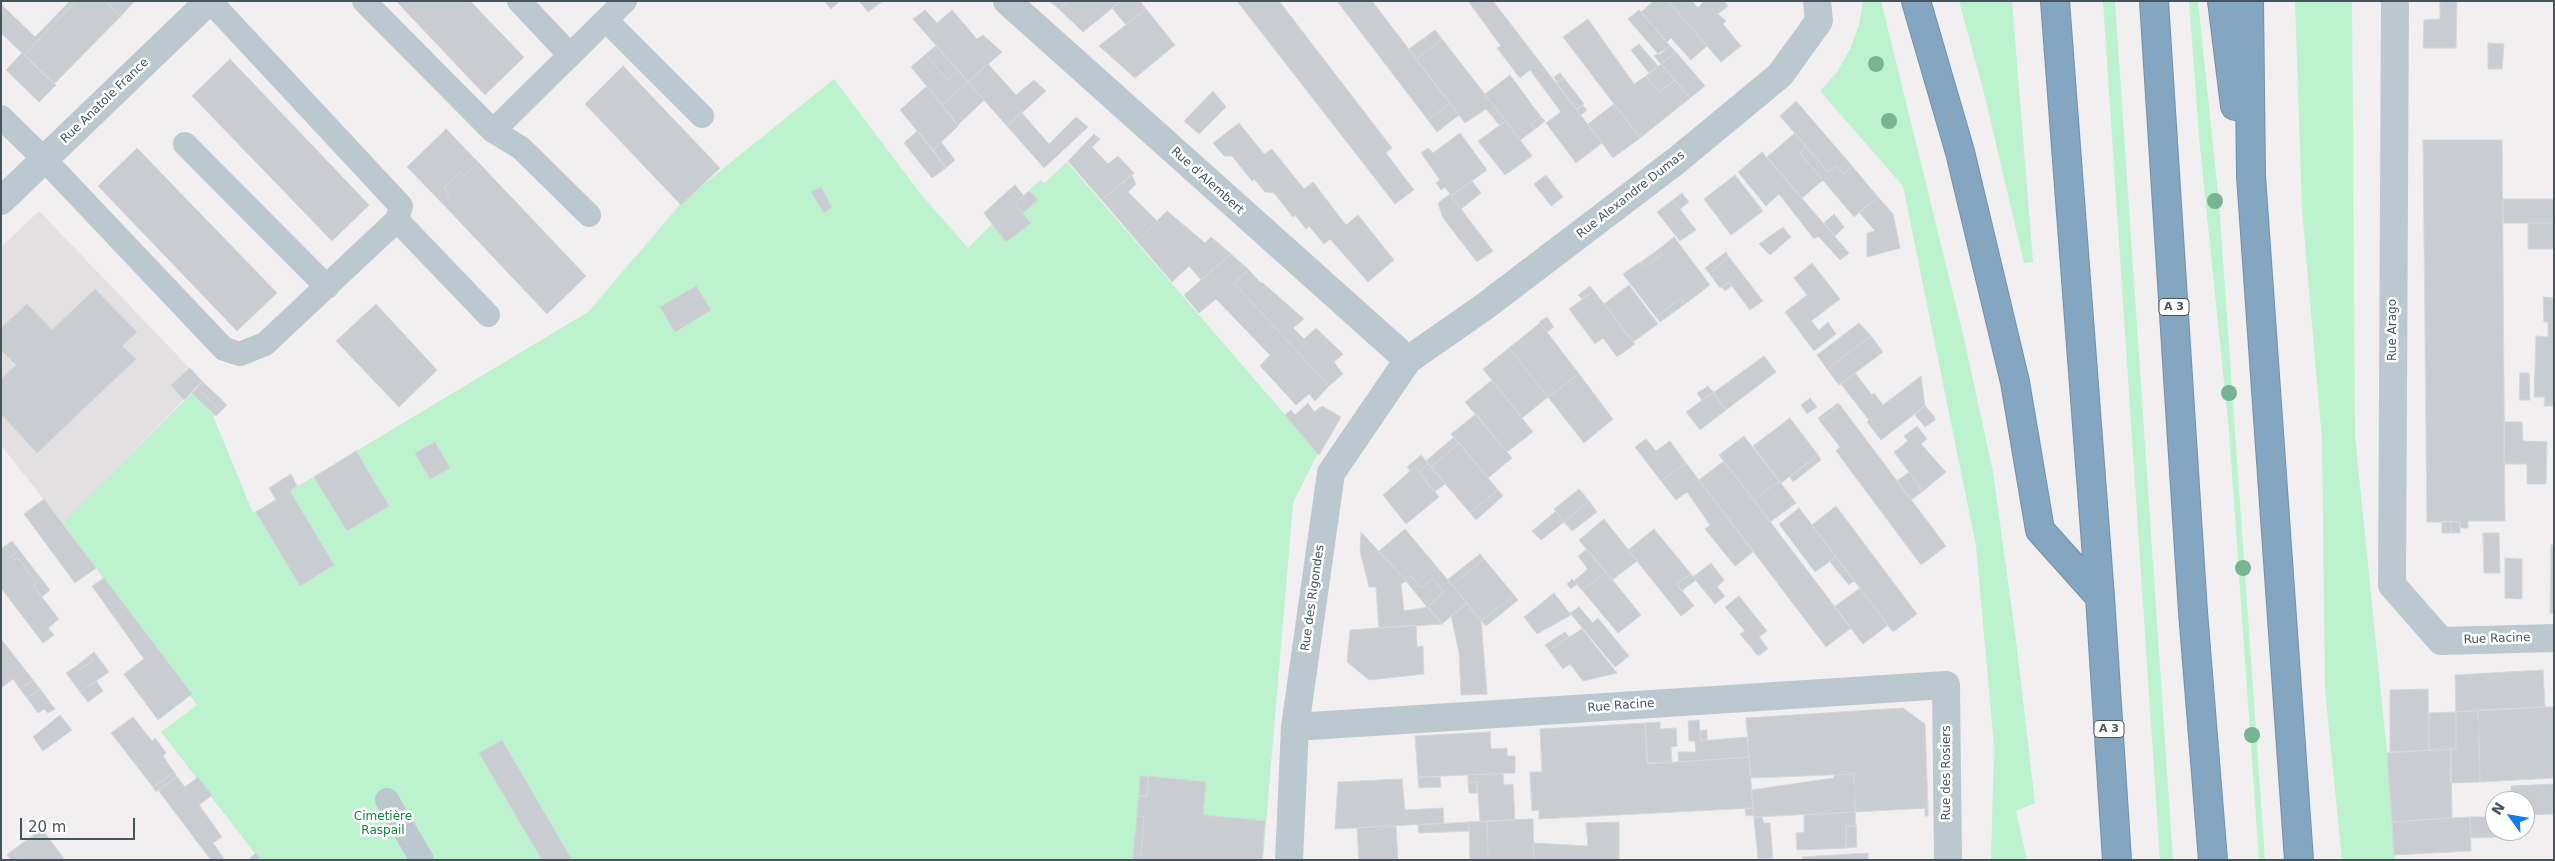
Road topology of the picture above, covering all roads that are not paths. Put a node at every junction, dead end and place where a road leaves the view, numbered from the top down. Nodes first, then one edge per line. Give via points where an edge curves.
1 (210, 1) edge
2 (364, 1) edge
3 (519, 1) edge
4 (625, 1) edge
5 (1007, 1) edge
6 (1817, 1) edge
7 (1916, 1) edge
8 (2055, 1) edge
9 (2154, 1) edge
10 (2222, 1) edge
11 (2249, 1) edge
12 (2395, 1) edge
13 (606, 20) junction
14 (570, 55) junction
15 (702, 116) dead end
16 (1, 118) edge
17 (493, 131) junction
18 (185, 144) dead end
19 (44, 159) junction
20 (2251, 176) junction
21 (1, 201) edge
22 (589, 215) dead end
23 (397, 220) junction
24 (327, 286) junction
25 (488, 315) dead end
26 (1408, 360) junction
27 (2100, 597) junction
28 (2554, 638) edge
29 (2440, 641) joint
30 (1946, 685) joint
31 (1295, 727) junction
32 (387, 800) dead end
33 (422, 860) edge
34 (1289, 860) edge
35 (1948, 860) edge
36 (2117, 860) edge
37 (2213, 860) edge
38 (2299, 860) edge

1 - 19 street, Rue Anatole France
1 - 23 lane via 401,206
2 - 17 lane
3 - 14 lane
4 - 13 lane
5 - 26 street, Rue d'Alembert
6 - 26 street, Rue Alexandre Dumas via 1819,21 1780,75 1676,161 1484,308
7 - 27 highway via 1960,152 2015,382 2040,530
8 - 27 highway, A 3
9 - 37 highway, A 3 via 2192,592
10 - 20 highway via 2238,130
11 - 20 highway
12 - 29 street, Rue Arago via 2392,585
13 - 14 lane
13 - 15 lane
14 - 17 lane
16 - 19 lane
17 - 22 lane via 521,148
18 - 24 lane
19 - 21 street, Rue Anatole France
19 - 24 lane via 224,349 240,354 265,344
20 - 38 highway
23 - 24 lane
23 - 25 lane
26 - 31 street, Rue des Rigondes via 1331,473
27 - 36 highway, A 3
28 - 29 street, Rue Racine
30 - 31 street, Rue Racine
30 - 35 street, Rue des Rosiers
31 - 34 street, Rue des Rigondes
32 - 33 lane

